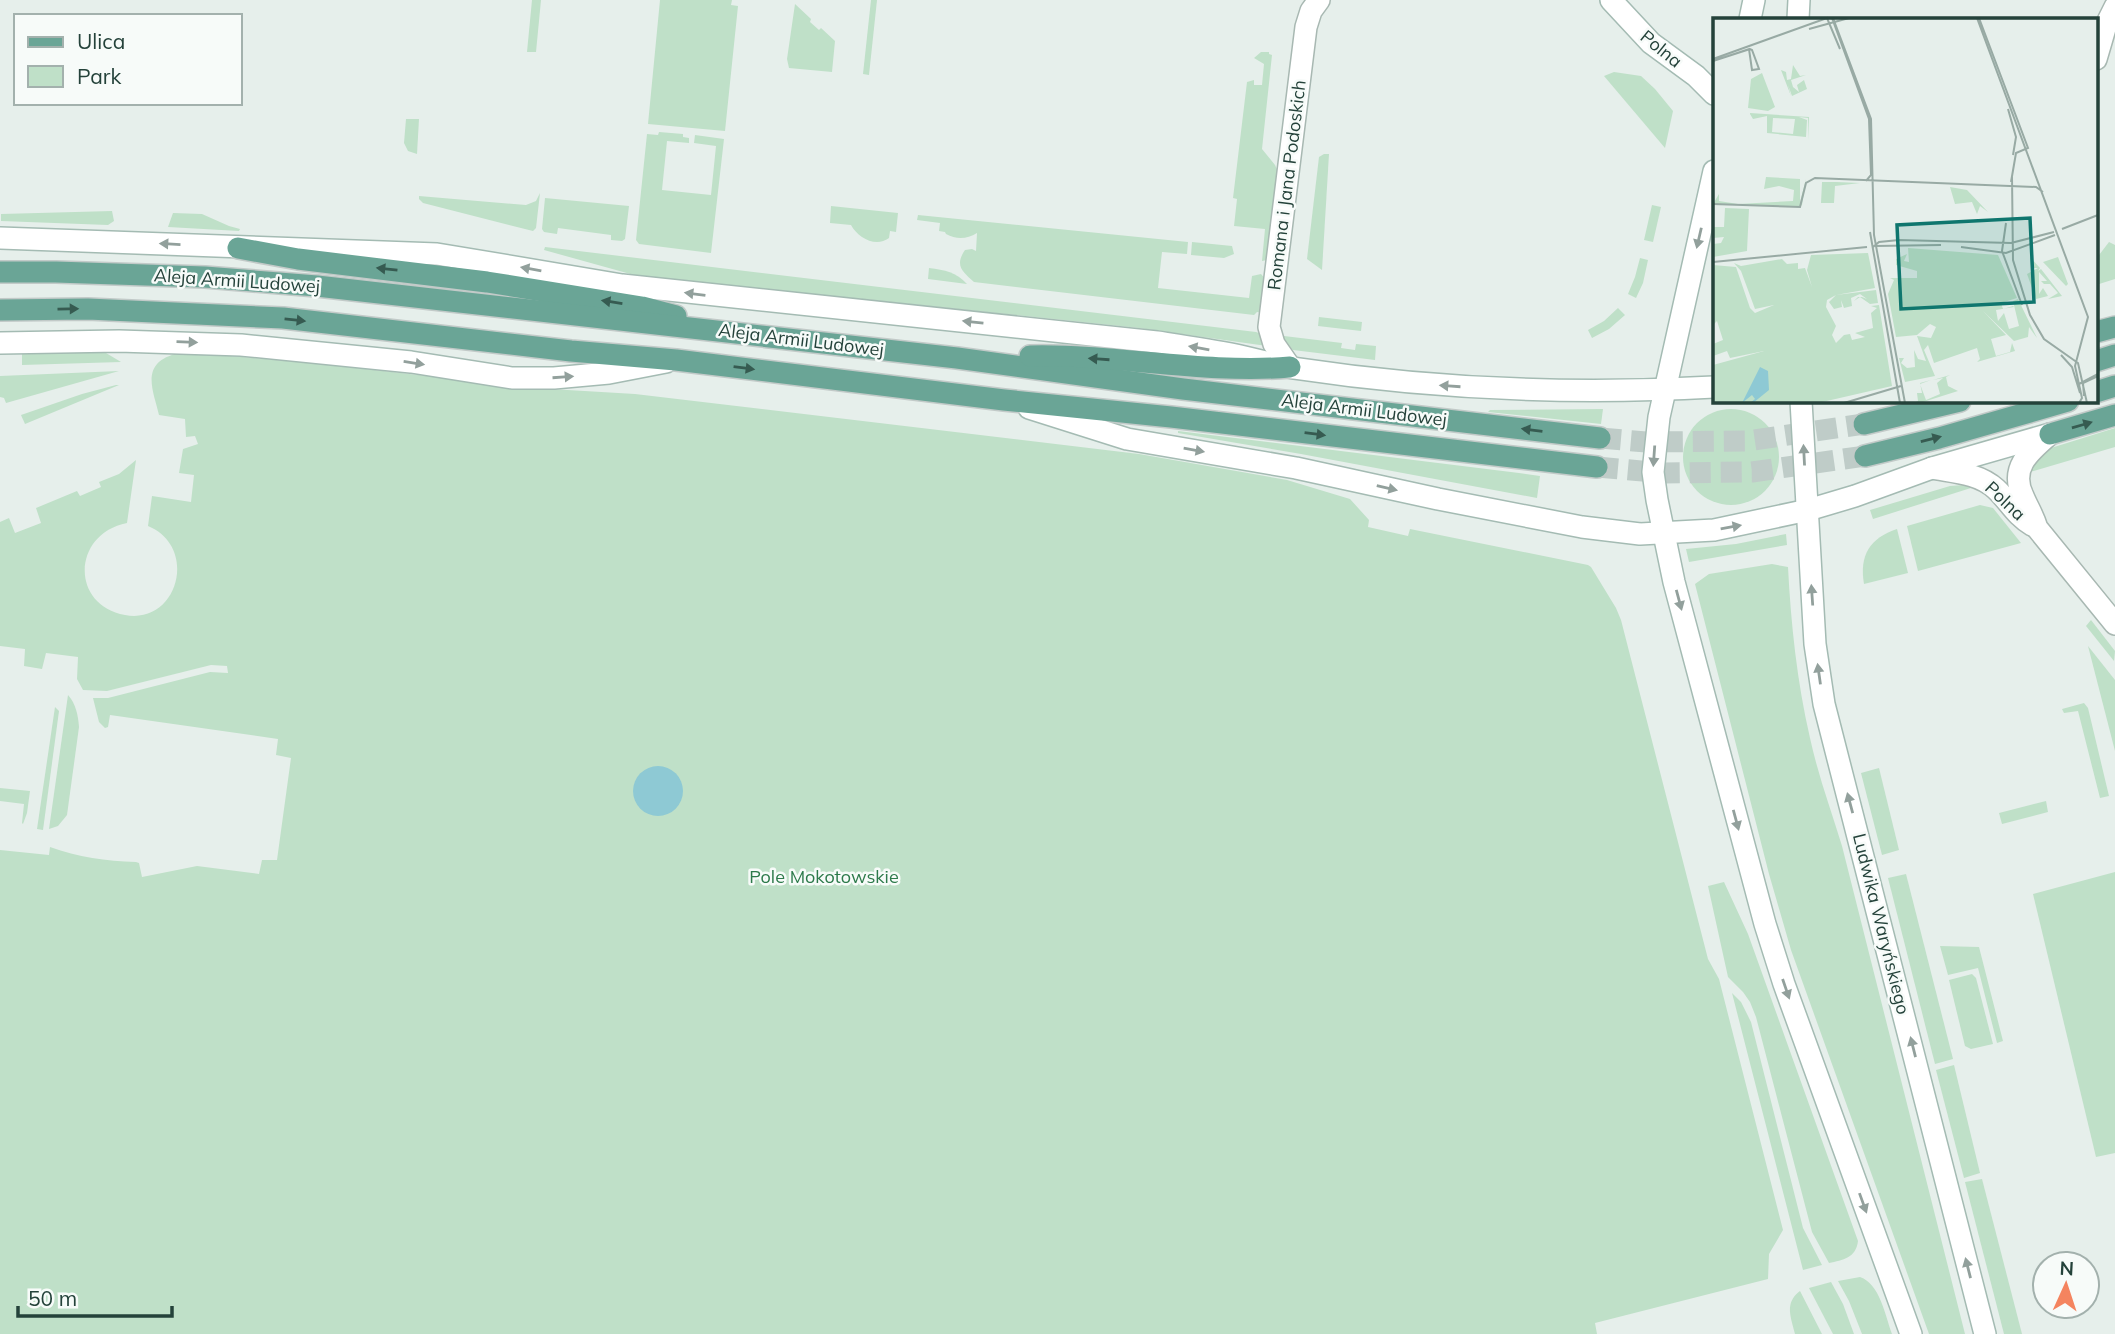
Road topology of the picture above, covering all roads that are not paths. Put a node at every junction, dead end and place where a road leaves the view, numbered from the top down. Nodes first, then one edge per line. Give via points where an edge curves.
1 (1319, 0) edge
2 (1611, 0) edge
3 (1755, 0) edge
4 (1799, 0) edge
5 (2115, 7) edge
6 (1750, 18) edge
7 (1798, 18) edge
8 (2098, 52) edge
9 (1713, 93) edge
10 (1713, 175) edge
11 (0, 238) edge
12 (238, 248) junction
13 (0, 272) edge
14 (0, 310) edge
15 (2115, 327) edge
16 (725, 331) junction
17 (2098, 331) edge
18 (0, 343) edge
19 (2115, 355) edge
20 (957, 358) junction
21 (676, 360) junction
22 (2098, 360) edge
23 (1290, 367) junction
24 (2115, 386) edge
25 (1713, 387) edge
26 (1665, 388) junction
27 (2098, 391) edge
28 (1004, 400) junction
29 (1801, 402) edge
30 (1956, 402) edge
31 (2065, 402) edge
32 (2115, 415) edge
33 (1864, 425) tunnel mouth
34 (2050, 434) junction
35 (1600, 438) tunnel mouth
36 (1865, 456) tunnel mouth
37 (1597, 467) tunnel mouth
38 (1931, 468) junction
39 (1808, 510) junction
40 (2037, 527) junction
41 (1663, 534) junction
42 (2115, 624) edge
43 (1910, 1334) edge
44 (1985, 1334) edge

1 - 23 main road, Romana i Jana Podoskich via 1307,21 1269,327
2 - 9 main road, Polna via 1651,43
3 - 6 main road
4 - 7 main road
5 - 8 main road
10 -> 26 main road
12 -> 11 main road
16 -> 12 main road via 642,307
23 -> 12 main road via 1157,342 622,285 437,254
13 - 16 main road, Aleja Armii Ludowej via 252,280
14 -> 21 main road, Aleja Armii Ludowej via 101,309 283,318
15 - 17 main road
16 - 20 main road, Aleja Armii Ludowej
18 -> 21 main road via 241,345 411,362 512,378 609,373
19 - 22 main road
23 -> 20 main road via 1208,368 1037,356
35 -> 20 main road, Aleja Armii Ludowej
21 -> 28 main road, Aleja Armii Ludowej
26 -> 23 main road via 1469,388
24 - 27 main road
25 - 26 main road
26 -> 41 main road via 1653,472
28 -> 37 main road, Aleja Armii Ludowej
28 -> 41 main road via 1127,439 1296,468 1582,527
39 -> 29 main road, Ludwika Waryńskiego
30 - 33 main road
36 -> 31 main road
34 -> 32 main road
34 - 38 main road
34 - 40 main road, Polna via 2025,458 2018,474 2021,493
38 - 39 main road
38 - 40 main road, Polna via 1982,479 2020,518
41 -> 39 main road via 1714,530
44 -> 39 main road, Ludwika Waryńskiego via 1824,704 1815,644
40 - 42 main road, Polna
41 -> 43 main road via 1765,924

